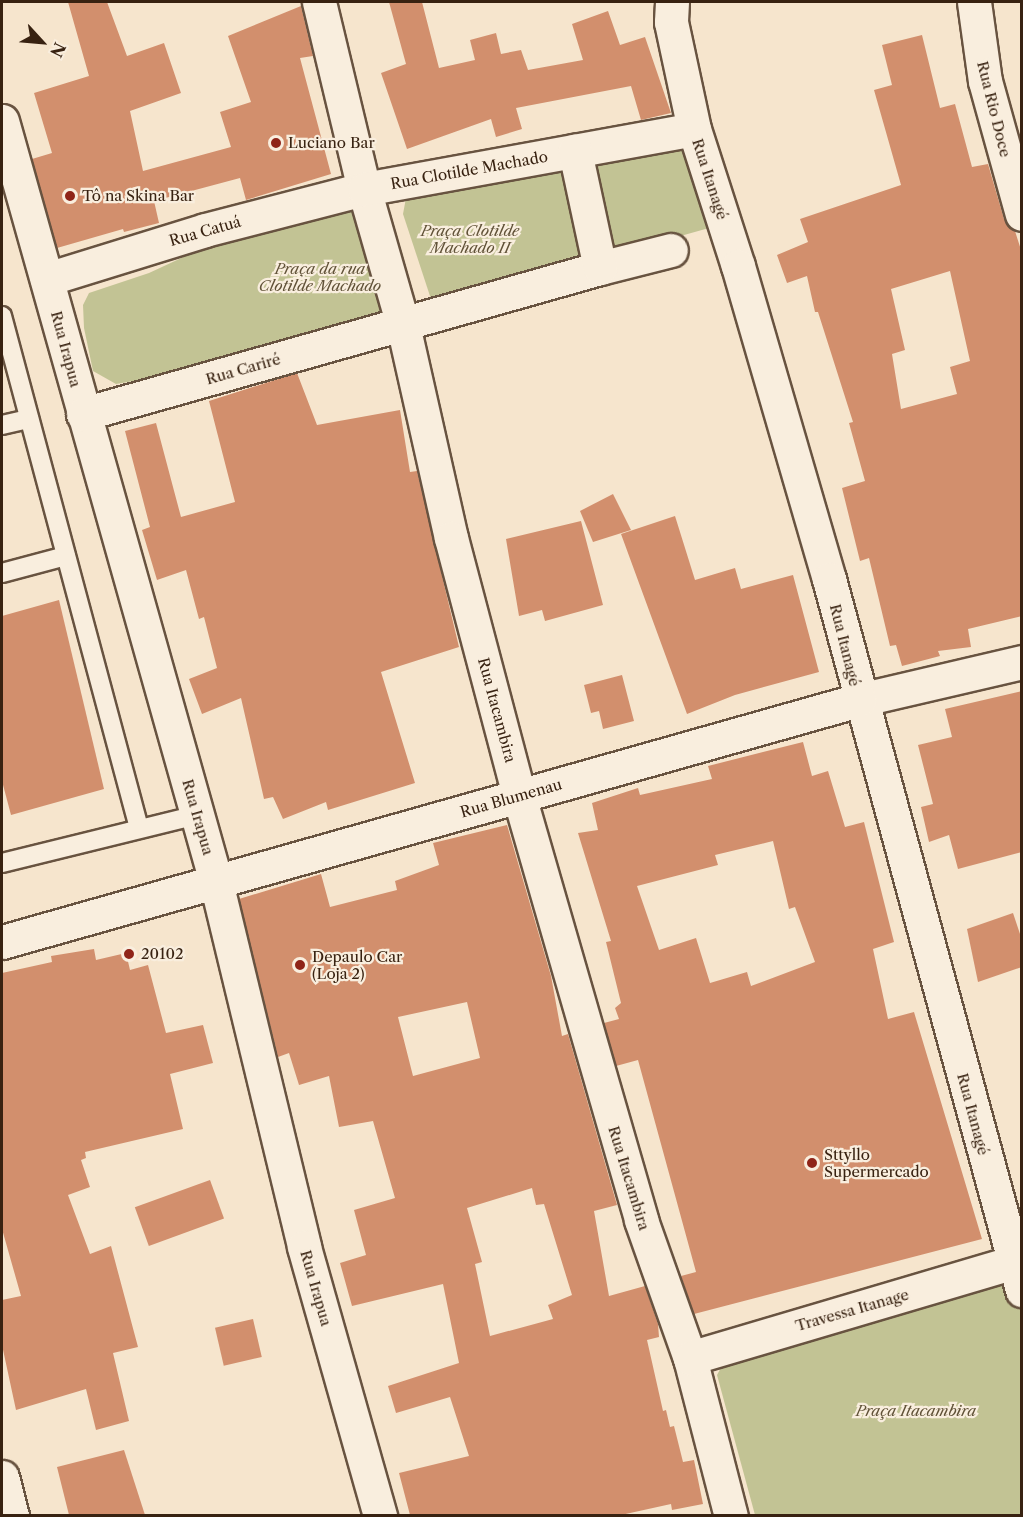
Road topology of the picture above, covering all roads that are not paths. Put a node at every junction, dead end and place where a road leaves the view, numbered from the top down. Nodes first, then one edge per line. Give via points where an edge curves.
1 (319, 2) edge
2 (672, 2) edge
3 (974, 2) edge
4 (2, 121) edge
5 (693, 129) junction
6 (574, 151) junction
7 (364, 189) junction
8 (1022, 214) edge
9 (671, 250) dead end
10 (600, 268) junction
11 (47, 279) junction
12 (2, 316) edge
13 (403, 325) junction
14 (83, 414) junction
15 (29, 419) junction
16 (2, 425) edge
17 (66, 556) junction
18 (2, 573) edge
19 (1022, 662) edge
20 (859, 700) junction
21 (519, 796) junction
22 (197, 815) junction
23 (139, 828) junction
24 (2, 863) edge
25 (216, 882) junction
26 (2, 942) edge
27 (1018, 1276) edge
28 (690, 1358) junction
29 (2, 1476) edge
30 (12, 1515) edge
31 (380, 1515) edge
32 (731, 1515) edge

1 - 7 street, Rua Itacambira
2 - 5 street, Rua Itanagé via 671,22
3 - 8 street, Rua Rio Doce via 985,81
4 - 11 street, Rua Irapua
5 - 6 street, Rua Clotilde Machado
5 - 20 street, Rua Itanagé via 738,266 829,579
6 - 7 street, Rua Clotilde Machado
6 - 10 street
7 - 11 street, Rua Catuá via 206,230
7 - 13 street, Rua Itacambira
9 - 10 street
10 - 13 street
11 - 14 street, Rua Irapua
12 - 15 lane
13 - 14 street, Rua Cariré
13 - 21 street, Rua Itacambira via 451,538
14 - 22 street, Rua Irapua
15 - 16 lane
15 - 17 lane
17 - 18 lane
17 - 23 lane
19 - 20 street, Rua Blumenau
20 - 21 street, Rua Blumenau
20 - 27 street, Rua Itanagé
21 - 25 street, Rua Blumenau
21 - 28 street, Rua Itacambira via 641,1220
22 - 23 lane
22 - 25 street, Rua Irapua
23 - 24 lane
25 - 26 street, Rua Blumenau
25 - 31 street, Rua Irapua via 304,1247
27 - 28 street, Travessa Itanage
28 - 32 street, Rua Itacambira
29 - 30 street

